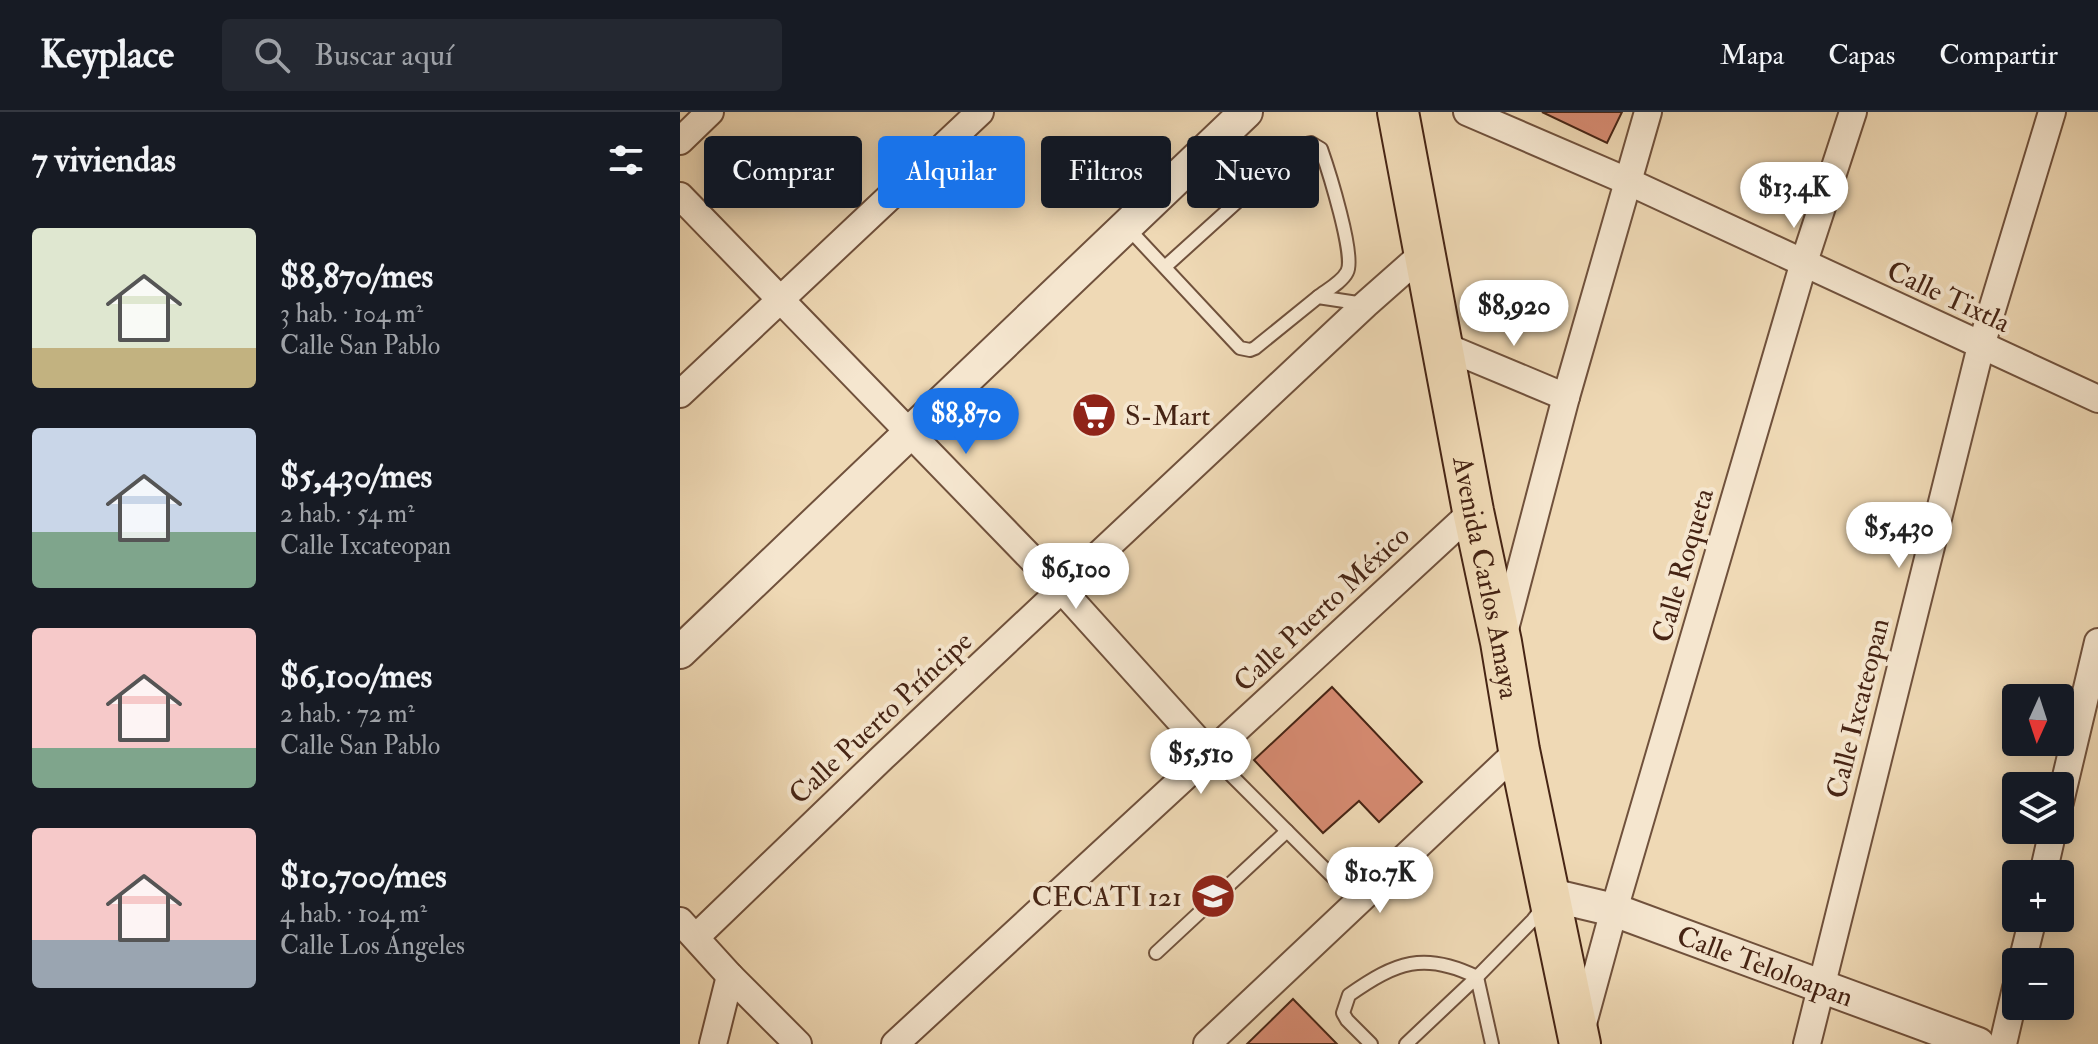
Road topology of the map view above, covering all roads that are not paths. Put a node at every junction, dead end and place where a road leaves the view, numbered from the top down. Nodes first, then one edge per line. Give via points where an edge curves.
1 (710, 112) edge
2 (980, 112) edge
3 (1246, 112) edge
4 (1467, 112) edge
5 (1648, 112) edge
6 (1853, 112) edge
7 (2052, 112) edge
8 (1394, 118) edge
9 (680, 141) edge
10 (1627, 181) junction
11 (680, 196) edge
12 (1126, 226) junction
13 (1426, 251) junction
14 (1804, 262) junction
15 (1166, 266) junction
16 (1318, 297) junction
17 (779, 300) junction
18 (1366, 304) junction
19 (1444, 346) junction
20 (1981, 346) junction
21 (680, 394) edge
22 (1566, 397) junction
23 (2098, 399) edge
24 (909, 433) junction
25 (1473, 511) junction
26 (1062, 590) junction
27 (1501, 642) junction
28 (2098, 642) edge
29 (680, 652) edge
30 (1519, 750) junction
31 (1210, 754) junction
32 (2067, 772) edge
33 (1287, 831) junction
34 (1551, 895) junction
35 (1358, 902) junction
36 (1614, 910) junction
37 (688, 929) edge
38 (1156, 953) dead end
39 (730, 976) junction
40 (1477, 977) junction
41 (1822, 985) junction
42 (2009, 1020) edge
43 (1580, 1041) edge
44 (713, 1044) edge
45 (798, 1044) edge
46 (895, 1044) edge
47 (1207, 1044) edge
48 (1371, 1044) edge
49 (1406, 1044) edge
50 (1492, 1044) edge
51 (1807, 1044) edge
52 (1978, 1044) edge
53 (2003, 1044) edge

1 - 9 street
2 - 17 street
3 - 12 street
4 - 10 street, Calle Tixtla
5 - 10 street
6 - 14 street, Calle Roqueta
7 - 20 street, Calle Ixcateopan
8 - 13 main road, Avenida Carlos Amaya
10 - 14 street, Calle Tixtla
10 - 22 street
11 - 17 street
12 - 15 lane
12 - 24 street
13 - 18 street, Calle Puerto Príncipe
13 - 19 main road, Avenida Carlos Amaya
14 - 20 street, Calle Tixtla
14 - 36 street, Calle Roqueta
15 - 16 lane via 1240,348 1255,348
15 - 16 lane via 1300,145 1311,143 1321,149 1350,261 1344,277
16 - 18 lane
17 - 21 street
17 - 24 street
18 - 26 street, Calle Puerto Príncipe
19 - 22 street
19 - 25 main road, Avenida Carlos Amaya
20 - 23 street, Calle Tixtla
20 - 41 street, Calle Ixcateopan
22 - 27 street
24 - 26 street
24 - 29 street
25 - 27 main road, Avenida Carlos Amaya
25 - 31 street, Calle Puerto México
26 - 31 street
26 - 37 street, Calle Puerto Príncipe
27 - 30 main road, Avenida Carlos Amaya
28 - 32 street
30 - 34 main road, Avenida Carlos Amaya
30 - 35 street
31 - 33 lane
31 - 46 street, Calle Puerto México
33 - 35 lane
33 - 38 lane
34 - 36 street, Calle Teloloapan
34 - 40 lane
34 - 43 main road, Avenida Carlos Amaya
35 - 47 street
36 - 41 street, Calle Teloloapan
36 - 43 street, Calle Roqueta
37 - 39 street
39 - 44 street
39 - 45 street
40 - 48 lane via 1438,962 1419,962 1369,981 1349,995 1343,1013
40 - 49 lane
40 - 50 lane
41 - 51 street, Calle Ixcateopan
41 - 52 street, Calle Teloloapan
42 - 53 street

